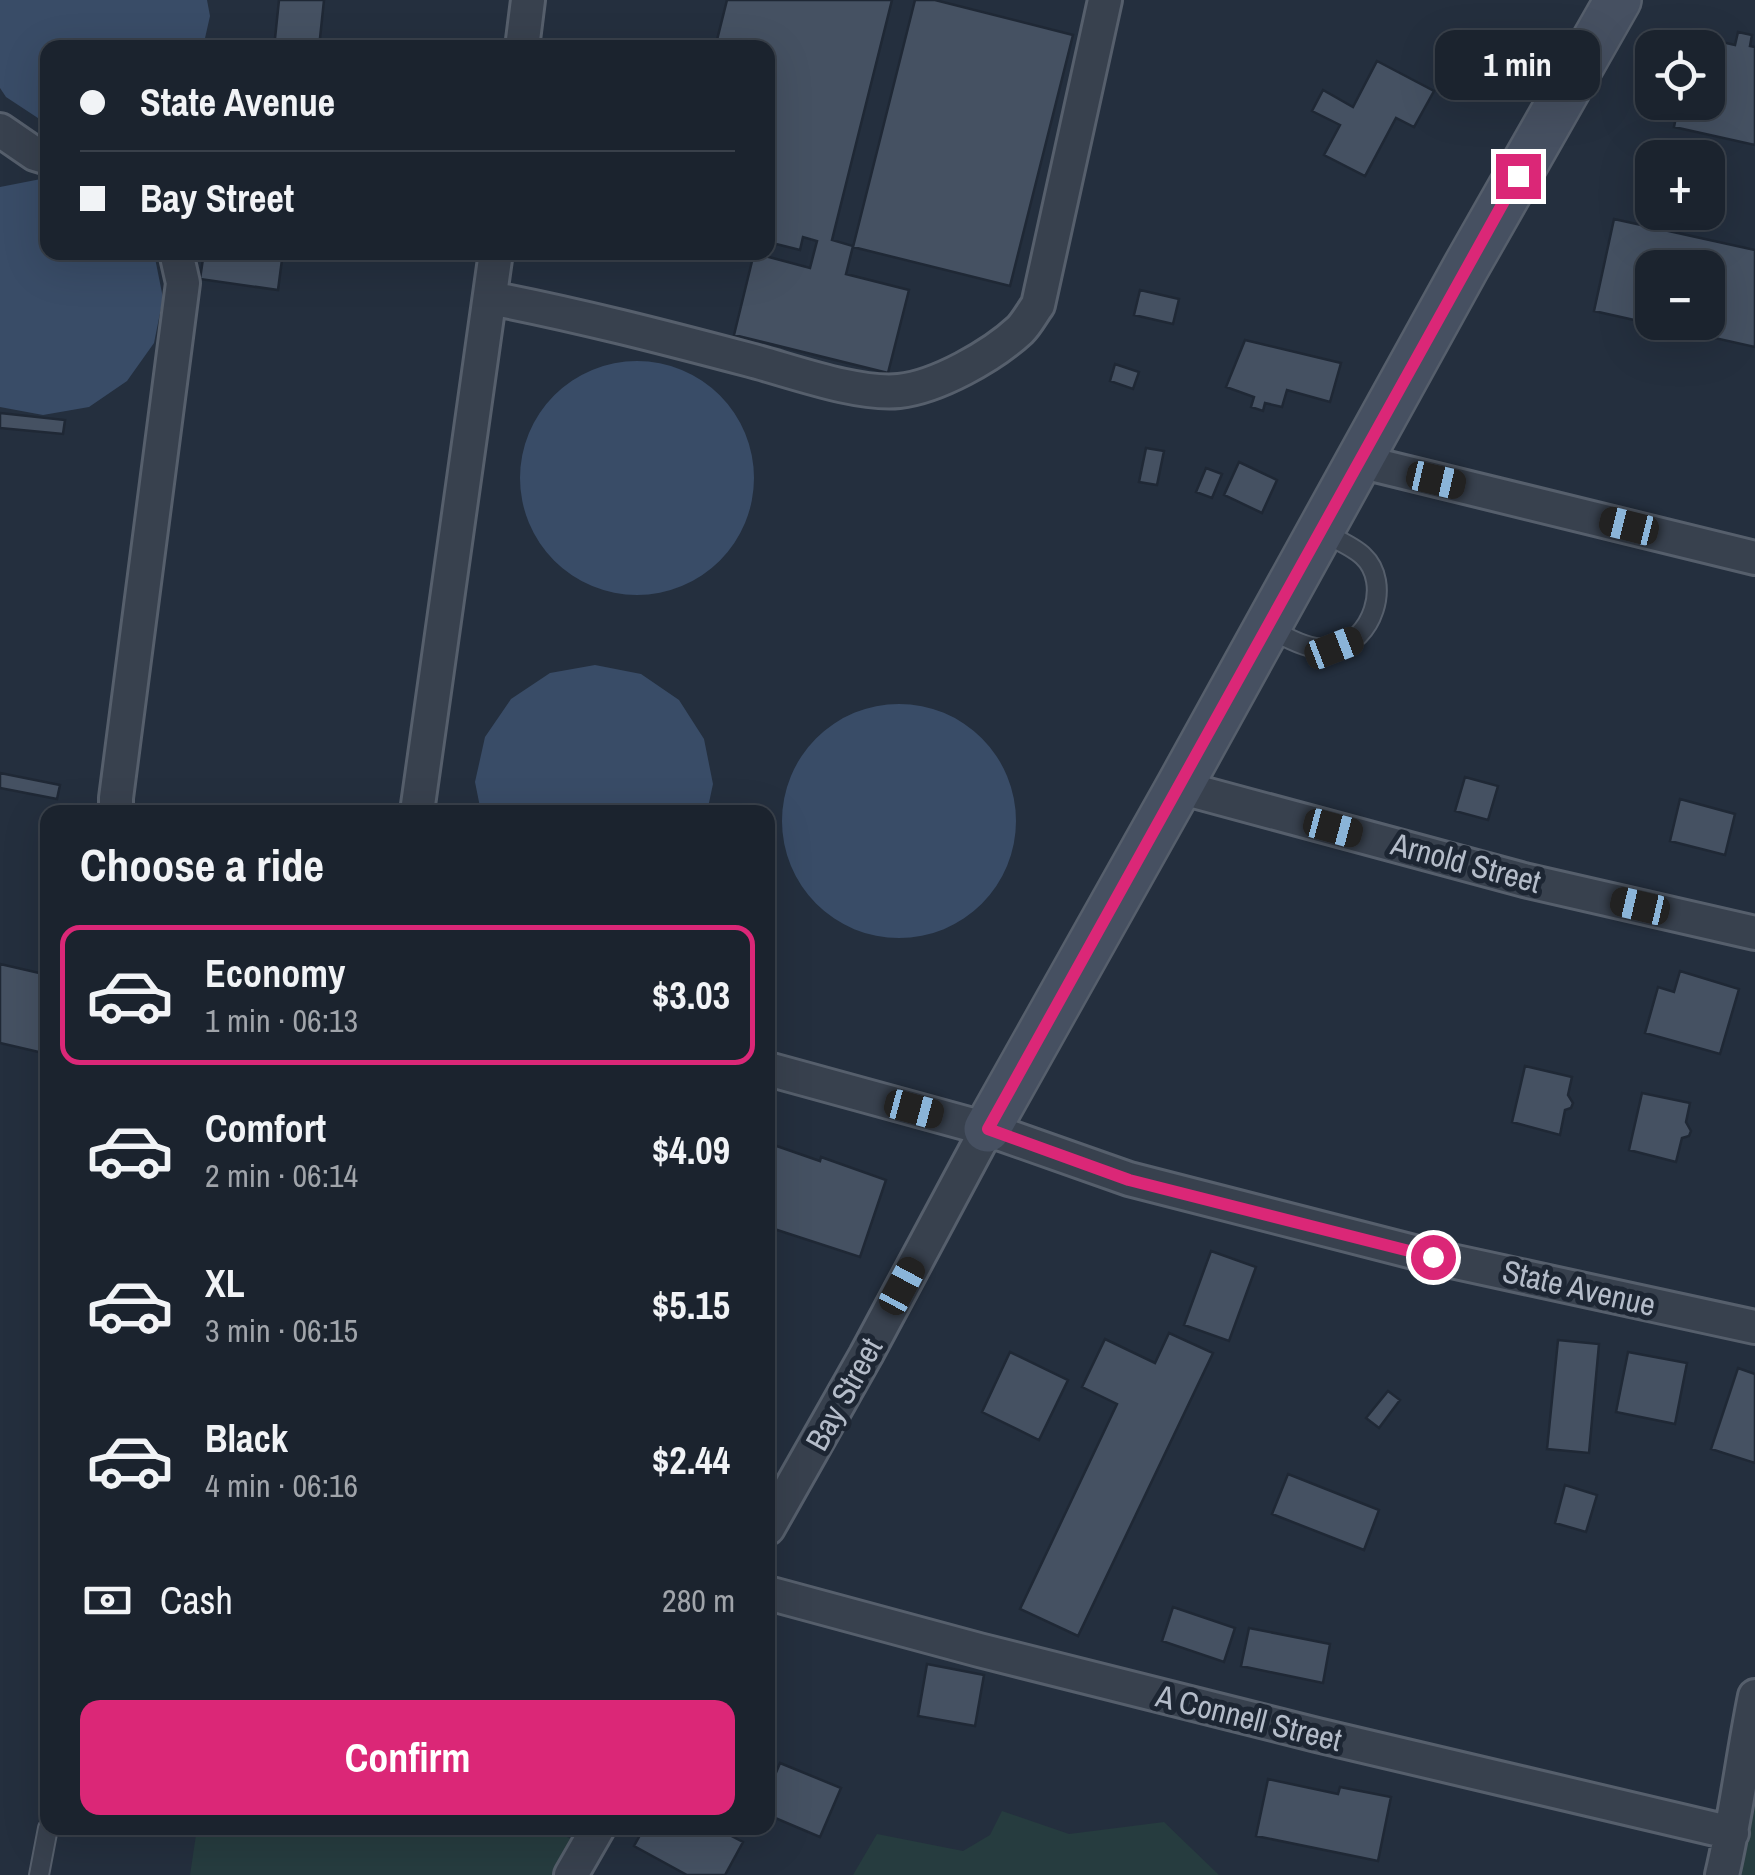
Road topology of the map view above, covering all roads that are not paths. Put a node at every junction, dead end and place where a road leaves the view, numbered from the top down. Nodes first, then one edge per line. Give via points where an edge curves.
1 (528, 0) edge
2 (1105, 0) edge
3 (1618, 0) edge
4 (523, 40) edge
5 (0, 130) edge
6 (40, 154) edge
7 (178, 260) edge
8 (495, 260) edge
9 (490, 298) junction
10 (1359, 461) junction
11 (1321, 531) junction
12 (1755, 558) edge
13 (1267, 628) junction
14 (1180, 787) junction
15 (116, 805) edge
16 (418, 805) edge
17 (1755, 933) edge
18 (775, 1071) edge
19 (988, 1129) junction
20 (1755, 1327) edge
21 (775, 1516) edge
22 (775, 1595) edge
23 (1755, 1696) edge
24 (1732, 1833) junction
25 (47, 1835) edge
26 (590, 1835) edge
27 (40, 1875) edge
28 (570, 1875) edge
29 (1722, 1875) edge

1 - 4 street
2 - 9 street via 1038,305 1007,340 936,380 896,391 855,388
3 - 10 main road, Bay Street
5 - 6 street
7 - 15 street via 183,283
8 - 9 street
9 - 16 street
10 - 11 main road, Bay Street
10 - 12 street
11 - 13 main road, Bay Street
11 - 13 lane via 1363,556 1375,575 1369,622 1356,640 1334,648 1306,646
13 - 14 main road, Bay Street
14 - 17 street, Arnold Street via 1524,880
14 - 19 main road, Bay Street
18 - 19 street, State Avenue
19 - 20 street, State Avenue via 1129,1180 1433,1257
19 - 21 street, Bay Street
22 - 24 street, A Connell Street via 1316,1736
23 - 24 street
24 - 29 street
25 - 27 lane
26 - 28 street

